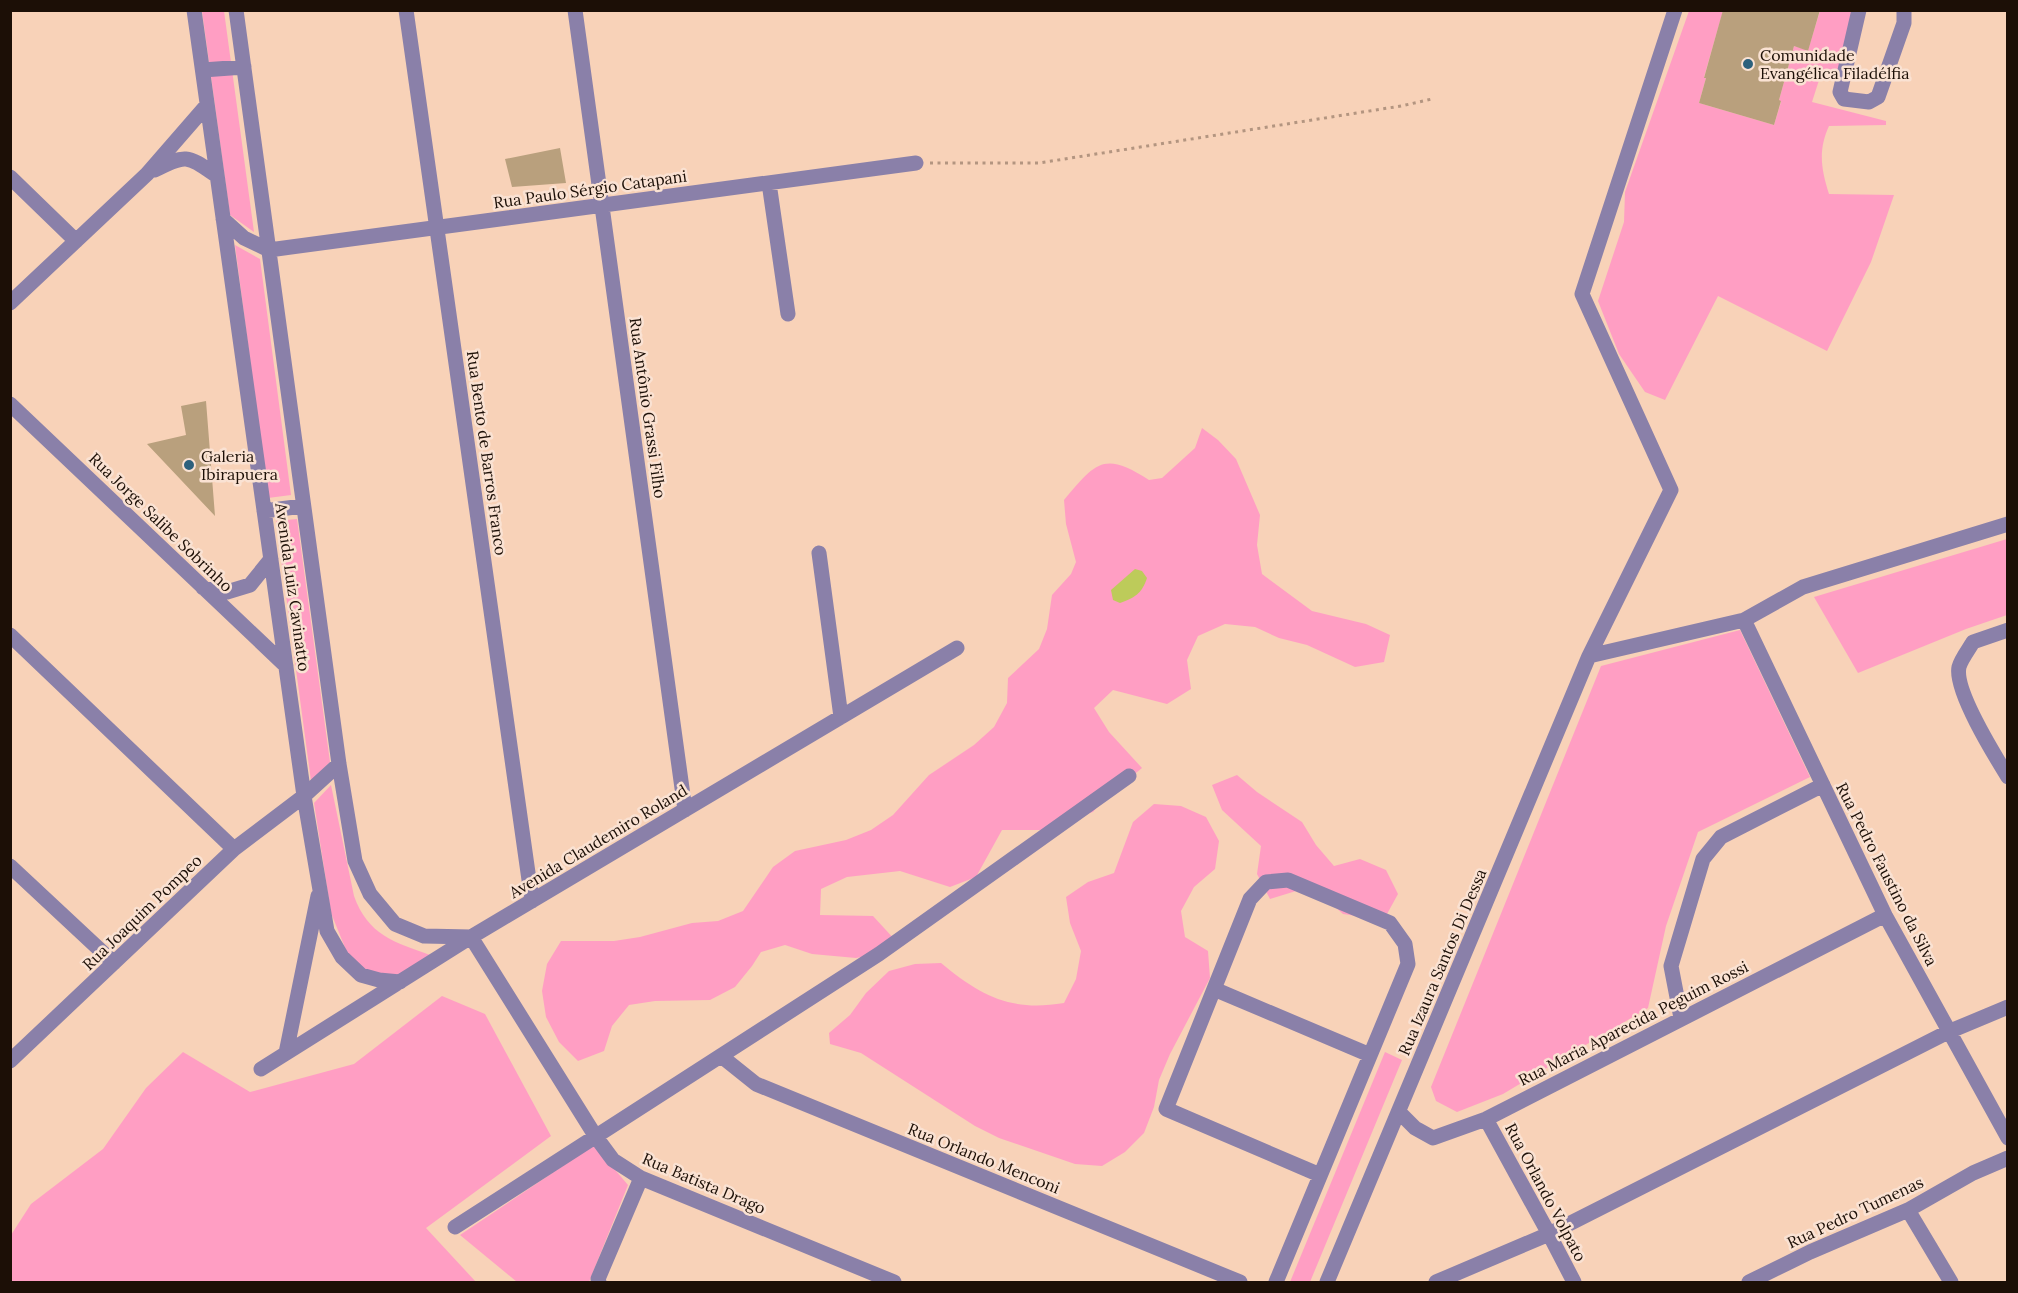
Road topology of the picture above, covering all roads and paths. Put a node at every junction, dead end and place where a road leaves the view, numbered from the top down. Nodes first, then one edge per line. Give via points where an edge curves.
1 (194, 10) edge
2 (236, 10) edge
3 (406, 10) edge
4 (575, 10) edge
5 (1675, 10) edge
6 (1859, 10) edge
7 (1904, 10) edge
8 (244, 66) junction
9 (202, 70) junction
10 (1432, 99) dead end
11 (207, 105) junction
12 (916, 163) joint
13 (147, 174) junction
14 (217, 176) junction
15 (10, 177) edge
16 (769, 183) junction
17 (602, 205) junction
18 (223, 219) junction
19 (437, 228) junction
20 (76, 241) junction
21 (269, 250) junction
22 (10, 303) edge
23 (788, 314) dead end
24 (10, 404) edge
25 (303, 506) junction
26 (264, 511) junction
27 (2007, 524) edge
28 (819, 553) dead end
29 (271, 559) junction
30 (203, 588) junction
31 (1744, 620) junction
32 (2007, 630) edge
33 (10, 635) edge
34 (957, 648) dead end
35 (1589, 656) junction
36 (286, 666) junction
37 (841, 717) junction
38 (339, 764) junction
39 (1129, 776) dead end
40 (2007, 777) edge
41 (1823, 785) junction
42 (304, 796) junction
43 (685, 810) junction
44 (234, 849) junction
45 (10, 866) edge
46 (319, 887) junction
47 (532, 902) junction
48 (1885, 915) junction
49 (471, 938) junction
50 (114, 963) junction
51 (400, 982) junction
52 (1214, 989) junction
53 (2007, 1007) edge
54 (1681, 1018) junction
55 (1948, 1032) junction
56 (286, 1053) junction
57 (1370, 1055) junction
58 (721, 1056) junction
59 (10, 1061) edge
60 (261, 1069) dead end
61 (1399, 1112) junction
62 (1486, 1119) junction
63 (596, 1137) junction
64 (2007, 1138) edge
65 (2007, 1158) edge
66 (1320, 1175) junction
67 (641, 1178) junction
68 (1908, 1210) junction
69 (455, 1227) dead end
70 (1549, 1234) junction
71 (599, 1282) edge
72 (894, 1282) edge
73 (1240, 1282) edge
74 (1275, 1282) edge
75 (1327, 1282) edge
76 (1436, 1282) edge
77 (1574, 1282) edge
78 (1749, 1282) edge
79 (1951, 1282) edge

1 - 9 street, Avenida Luiz Cavinatto
2 - 8 street, Avenida Luiz Cavinatto
3 - 19 street, Rua Bento de Barros Franco
4 - 17 street, Rua Antônio Grassi Filho
5 - 35 street, Rua Izaura Santos Di Dessa via 1582,294 1671,490
6 - 7 street via 1840,92 1844,99 1869,102 1878,97 1904,22
8 - 9 street
8 - 21 street, Avenida Luiz Cavinatto
9 - 11 street, Avenida Luiz Cavinatto
10 - 12 path via 1039,163
11 - 13 street
11 - 14 street, Avenida Luiz Cavinatto
12 - 16 street, Rua Paulo Sérgio Catapani
13 - 14 street via 177,158 192,159
13 - 20 street
14 - 18 street, Avenida Luiz Cavinatto
15 - 20 street
16 - 17 street, Rua Paulo Sérgio Catapani
16 - 23 street
17 - 19 street, Rua Paulo Sérgio Catapani
17 - 43 street, Rua Antônio Grassi Filho
18 - 21 street via 244,238
18 - 26 street, Avenida Luiz Cavinatto
19 - 21 street, Rua Paulo Sérgio Catapani
19 - 47 street, Rua Bento de Barros Franco
20 - 22 street
21 - 25 street, Avenida Luiz Cavinatto
24 - 30 street, Rua Jorge Salibe Sobrinho
25 - 26 street
25 - 38 street, Avenida Luiz Cavinatto
26 - 29 street, Avenida Luiz Cavinatto
27 - 31 street via 1803,587
28 - 37 street
29 - 30 street via 250,585 228,592
29 - 36 street, Avenida Luiz Cavinatto
30 - 36 street, Rua Jorge Salibe Sobrinho
31 - 35 street
31 - 41 street, Rua Pedro Faustino da Silva
32 - 40 street via 1973,642 1959,667 1963,690 1982,735
33 - 44 street
34 - 37 street, Avenida Claudemiro Roland
35 - 61 street, Rua Izaura Santos Di Dessa
36 - 42 street, Avenida Luiz Cavinatto
37 - 43 street, Avenida Claudemiro Roland
38 - 42 street, Rua Joaquim Pompeo
38 - 49 street, Avenida Luiz Cavinatto via 355,861 370,894 395,924 424,936
39 - 58 street via 879,954
41 - 48 street, Rua Pedro Faustino da Silva
41 - 54 street via 1721,837 1704,859 1671,966
42 - 44 street, Rua Joaquim Pompeo
42 - 46 street, Avenida Luiz Cavinatto
43 - 47 street, Avenida Claudemiro Roland
44 - 50 street, Rua Joaquim Pompeo
45 - 50 street
46 - 51 street, Avenida Luiz Cavinatto via 327,931 342,957 361,975
46 - 56 street
47 - 49 street, Avenida Claudemiro Roland
48 - 54 street, Rua Maria Aparecida Peguim Rossi
48 - 55 street, Rua Pedro Faustino da Silva
49 - 51 street, Avenida Claudemiro Roland
49 - 63 street, Rua Batista Drago
50 - 59 street, Rua Joaquim Pompeo
51 - 56 street, Avenida Claudemiro Roland
52 - 57 street
52 - 57 street, Rua Izaura Santos Di Dessa via 1250,899 1266,882 1288,880 1390,923 1405,944 1408,964
52 - 66 street via 1166,1110
53 - 55 street
54 - 62 street, Rua Maria Aparecida Peguim Rossi
55 - 64 street, Rua Pedro Faustino da Silva
55 - 70 street
56 - 60 street, Avenida Claudemiro Roland
57 - 66 street, Rua Izaura Santos Di Dessa
58 - 63 street
58 - 73 street, Rua Orlando Menconi via 756,1084
61 - 62 street, Rua Maria Aparecida Peguim Rossi via 1432,1138
61 - 75 street, Rua Izaura Santos Di Dessa
62 - 70 street, Rua Orlando Volpato
63 - 67 street, Rua Batista Drago via 614,1160
63 - 69 street
65 - 68 street, Rua Pedro Tumenas
66 - 74 street, Rua Izaura Santos Di Dessa
67 - 71 street
67 - 72 street, Rua Batista Drago
68 - 78 street, Rua Pedro Tumenas
68 - 79 street
70 - 76 street
70 - 77 street, Rua Orlando Volpato

